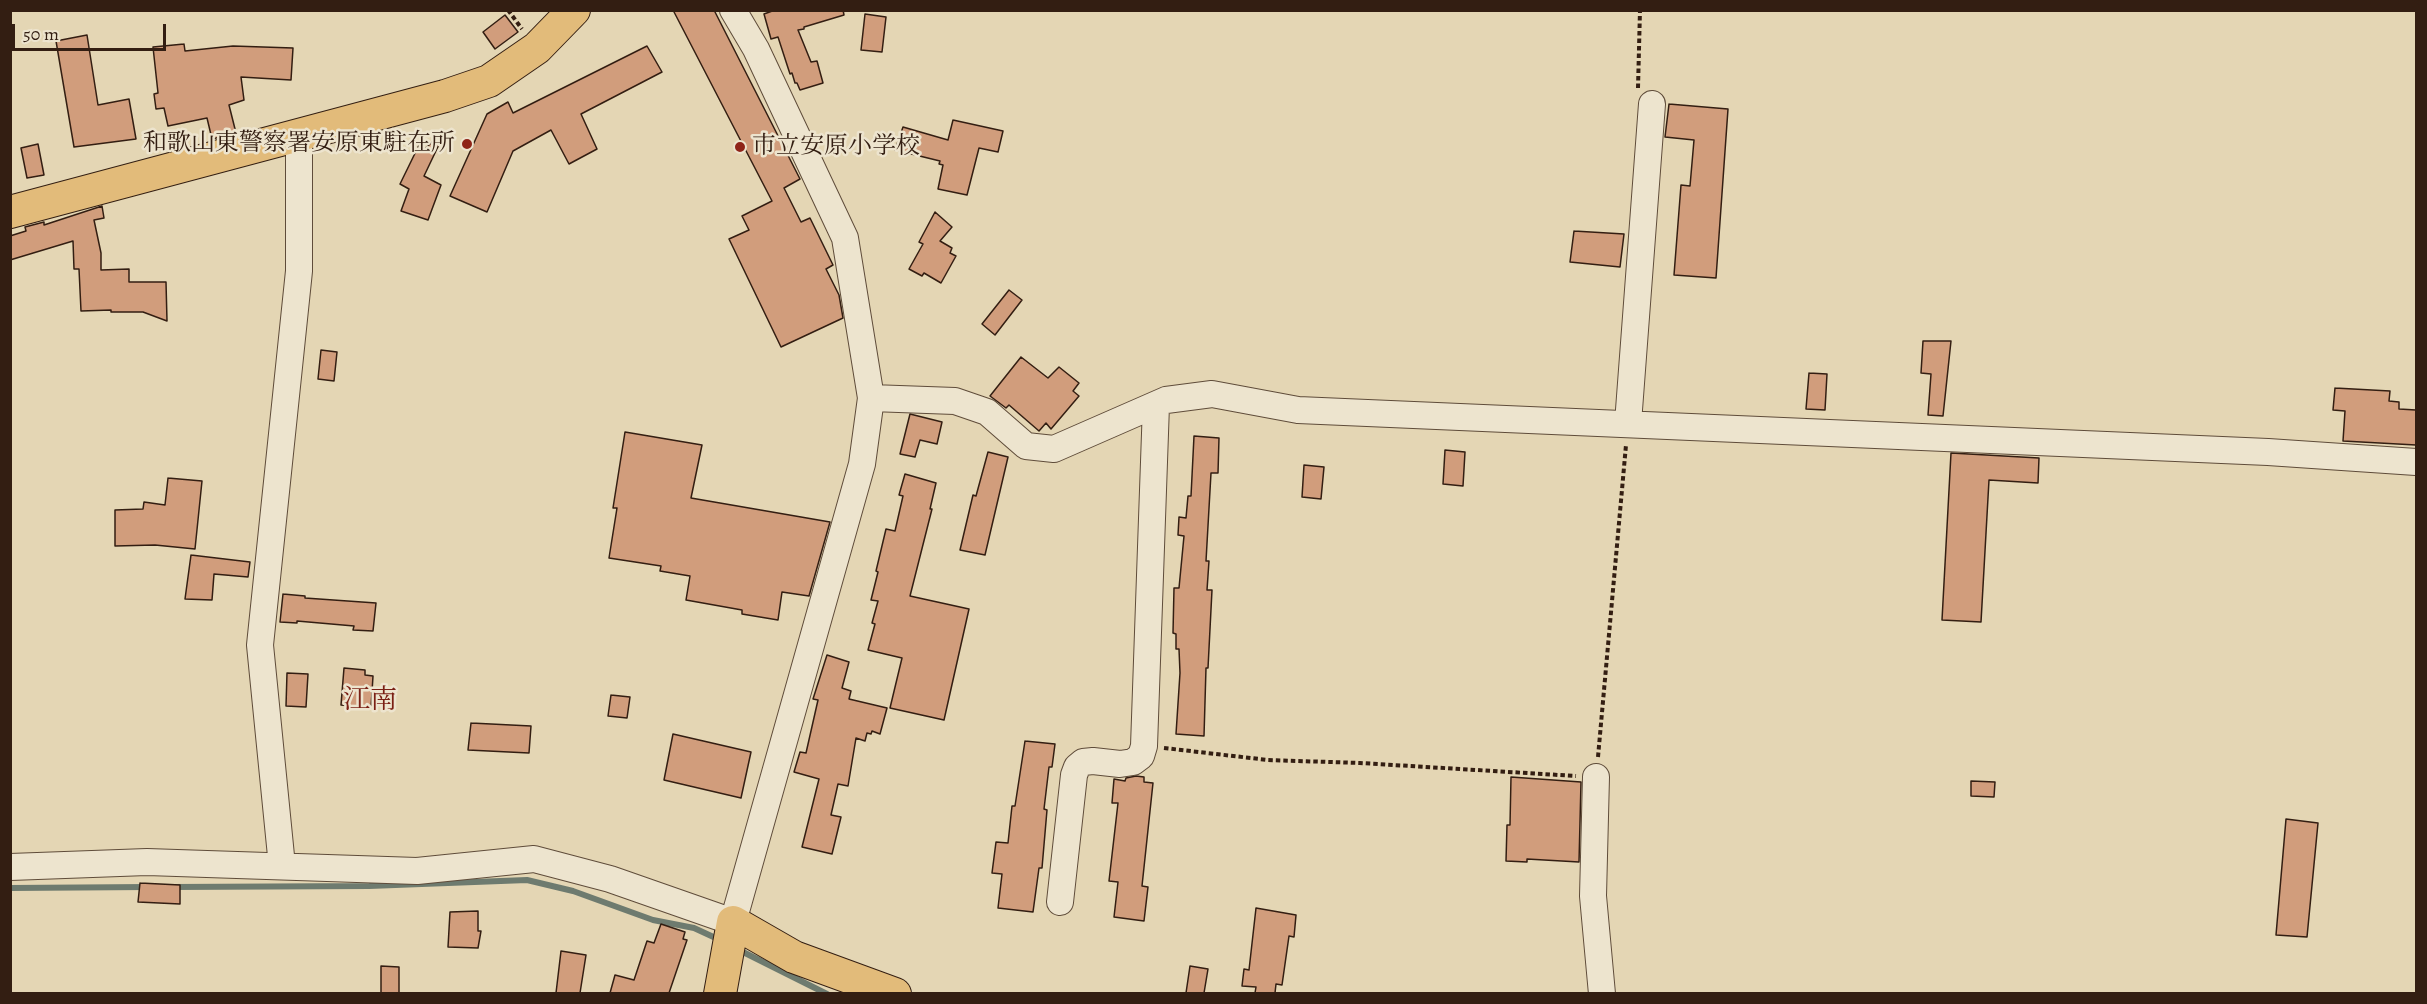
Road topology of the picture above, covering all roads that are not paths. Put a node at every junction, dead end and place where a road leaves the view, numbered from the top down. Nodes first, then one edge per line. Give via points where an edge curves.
1 (574, 10) edge
2 (733, 10) edge
3 (1652, 104) road end
4 (299, 134) junction
5 (10, 212) edge
6 (871, 398) junction
7 (1156, 405) junction
8 (1628, 423) junction
9 (2416, 462) edge
10 (1596, 777) road end
11 (282, 866) junction
12 (10, 867) edge
13 (1060, 903) dead end
14 (733, 922) junction
15 (720, 993) edge
16 (895, 993) edge
17 (1602, 993) edge

1 - 4 main road via 537,48 489,81
2 - 6 street via 756,50 845,238
3 - 8 street
4 - 5 main road
4 - 11 street via 298,271 260,645
6 - 7 street via 955,402 987,412 1026,446 1054,449
6 - 14 street via 861,464
7 - 8 street via 1212,394 1298,410
7 - 13 street via 1144,746 1141,756 1133,762 1093,761 1077,767
8 - 9 street
10 - 17 street via 1593,896
11 - 12 street via 147,862
11 - 14 street via 417,872 534,859 610,879
14 - 15 main road
14 - 16 main road via 794,957

